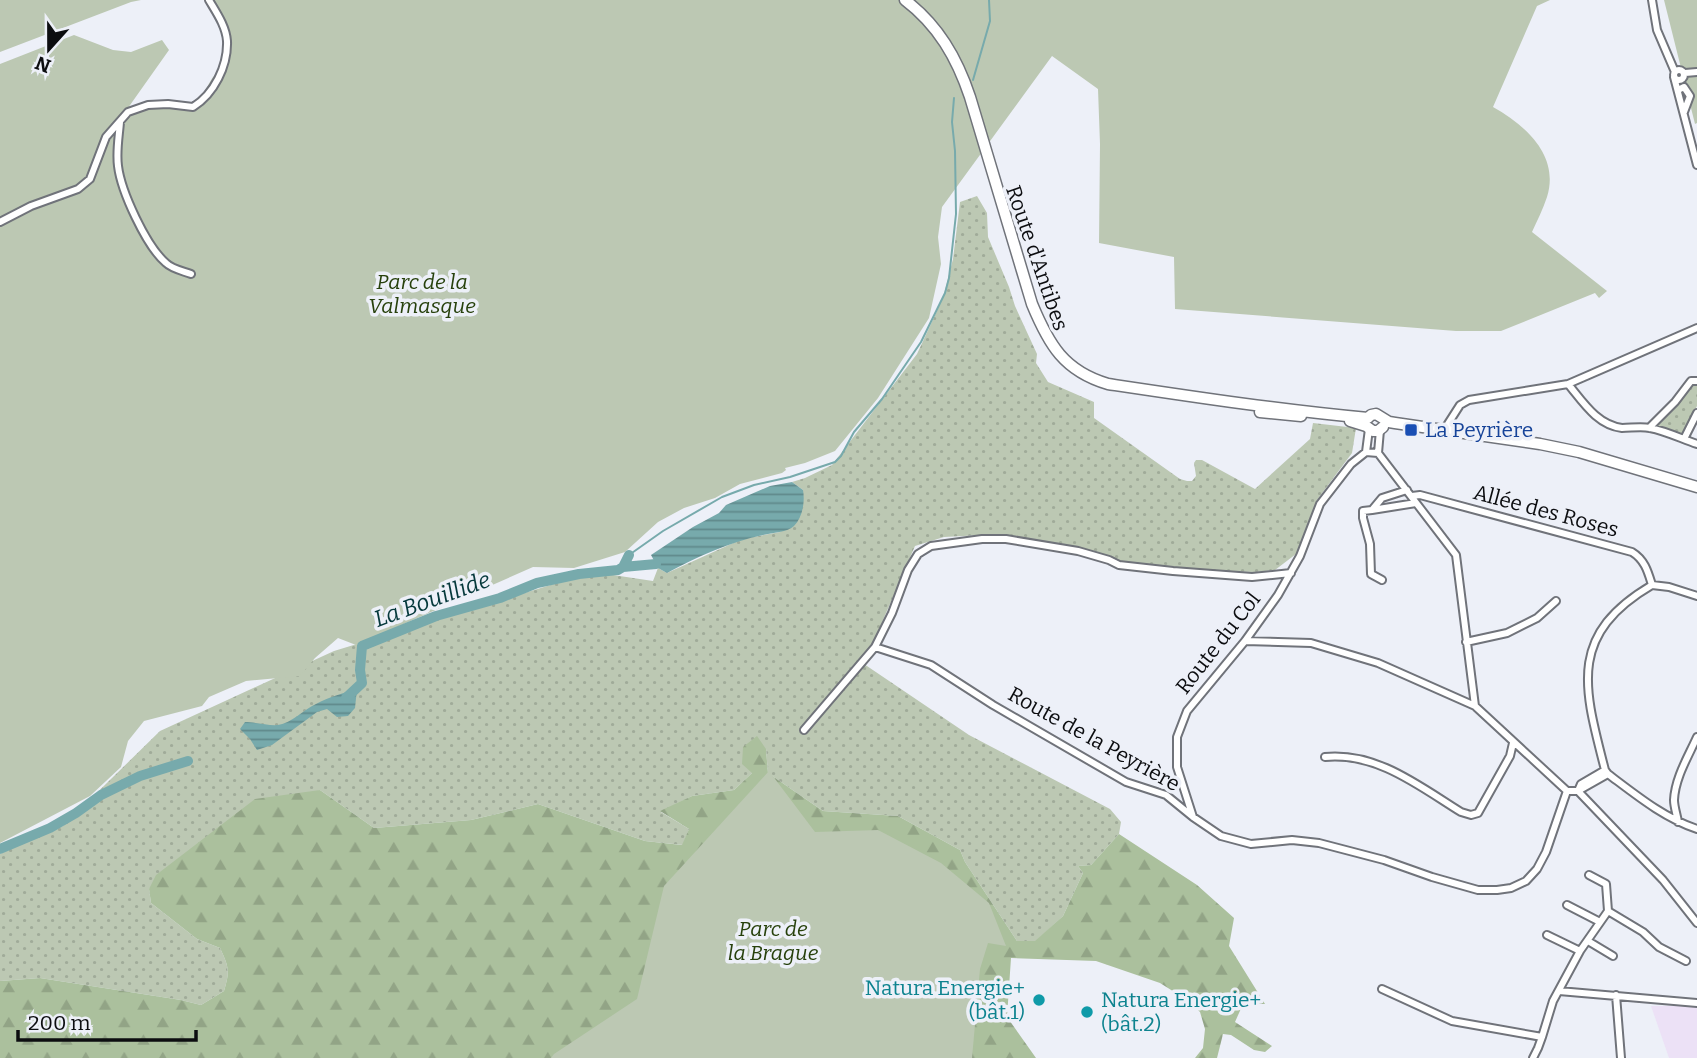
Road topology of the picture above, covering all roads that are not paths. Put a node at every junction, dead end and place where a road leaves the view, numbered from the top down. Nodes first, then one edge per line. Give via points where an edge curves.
1 (209, 0) edge
2 (897, 0) edge
3 (905, 0) edge
4 (1652, 0) edge
5 (1697, 72) edge
6 (1675, 74) junction
7 (1684, 76) junction
8 (1681, 89) junction
9 (120, 120) junction
10 (1697, 165) edge
11 (0, 222) edge
12 (191, 274) dead end
13 (1697, 328) edge
14 (1697, 381) edge
15 (1568, 384) junction
16 (1202, 401) junction
17 (1455, 413) junction
18 (1697, 413) edge
19 (1368, 424) junction
20 (1382, 425) junction
21 (1649, 428) junction
22 (1444, 430) junction
23 (1458, 432) junction
24 (1684, 439) junction
25 (1697, 444) edge
26 (1366, 452) junction
27 (1378, 453) junction
28 (1697, 490) edge
29 (1412, 496) junction
30 (1372, 510) junction
31 (1291, 573) junction
32 (1382, 580) dead end
33 (1653, 585) junction
34 (1697, 596) edge
35 (1556, 601) dead end
36 (1245, 641) junction
37 (1466, 642) junction
38 (875, 647) junction
39 (1475, 706) junction
40 (803, 730) dead end
41 (1697, 737) edge
42 (1513, 743) junction
43 (1325, 757) dead end
44 (1607, 772) junction
45 (1567, 791) junction
46 (1578, 791) junction
47 (1193, 817) junction
48 (1678, 822) junction
49 (1697, 829) edge
50 (1588, 875) dead end
51 (1567, 905) dead end
52 (1608, 911) junction
53 (1601, 922) junction
54 (1697, 923) edge
55 (1547, 935) dead end
56 (1588, 941) junction
57 (1580, 951) junction
58 (1613, 956) dead end
59 (1686, 961) dead end
60 (1382, 989) dead end
61 (1559, 991) junction
62 (1616, 995) junction
63 (1697, 1003) edge
64 (1542, 1037) junction
65 (1533, 1058) edge
66 (1621, 1058) edge

1 - 9 street via 227,39 224,66 211,90 192,107 148,105
2 - 16 main road, Route d'Antibes via 926,25 947,56 1030,309 1052,353 1070,371 1098,385
3 - 16 main road, Route d'Antibes via 929,21 958,65 1032,304 1054,349 1072,367 1098,381
4 - 6 street via 1657,30
5 - 7 street
6 - 7 street via 1677,80
6 - 8 street
7 - 8 street
8 - 10 street
9 - 11 street via 106,137 90,179 78,190
9 - 12 street via 117,164 140,227 163,260
13 - 15 street
14 - 21 street
15 - 17 street via 1469,400
15 - 21 street via 1603,422
16 - 19 main road, Route d'Antibes
17 - 22 street
17 - 23 street
18 - 24 street
19 - 20 main road via 1376,432
19 - 20 main road via 1376,414
19 - 26 street
20 - 22 main road
20 - 27 street
20 - 28 main road via 1538,449
21 - 24 street
22 - 23 main road
23 - 28 main road via 1579,452
24 - 25 street
26 - 27 street
26 - 31 street, Route du Col via 1320,504
27 - 29 street
29 - 30 street, Allée des Roses
29 - 30 street via 1382,498
29 - 33 street, Allée des Roses via 1632,552 1640,557
29 - 37 street via 1455,555
30 - 32 street via 1363,511 1363,518 1371,574
31 - 36 street, Route du Col
31 - 38 street via 1252,577 1119,565 1078,551 1006,539 931,546 908,570
33 - 34 street
33 - 44 street via 1608,620 1590,657 1590,709
35 - 37 street via 1538,618 1507,633
36 - 39 street via 1322,646 1378,663
36 - 47 street, Route du Col via 1187,711 1177,737 1177,767
37 - 39 street
38 - 40 street
38 - 47 street, Route de la Peyrière via 931,665 1106,771 1166,795
39 - 42 street
41 - 48 street via 1677,785
42 - 43 street via 1510,757 1478,813 1471,815 1372,761
42 - 45 street
44 - 46 street
44 - 48 street
45 - 46 street
45 - 47 street, Route de la Peyrière via 1537,869 1526,881 1497,890 1478,890 1319,843 1251,844 1221,836
46 - 54 street via 1663,880
48 - 49 street
50 - 52 street via 1606,884
51 - 53 street
52 - 53 street
52 - 59 street
53 - 56 street
55 - 57 street
56 - 57 street
56 - 58 street
57 - 61 street
60 - 64 street via 1452,1021
61 - 62 street
61 - 64 street
62 - 63 street
62 - 66 street
64 - 65 street

